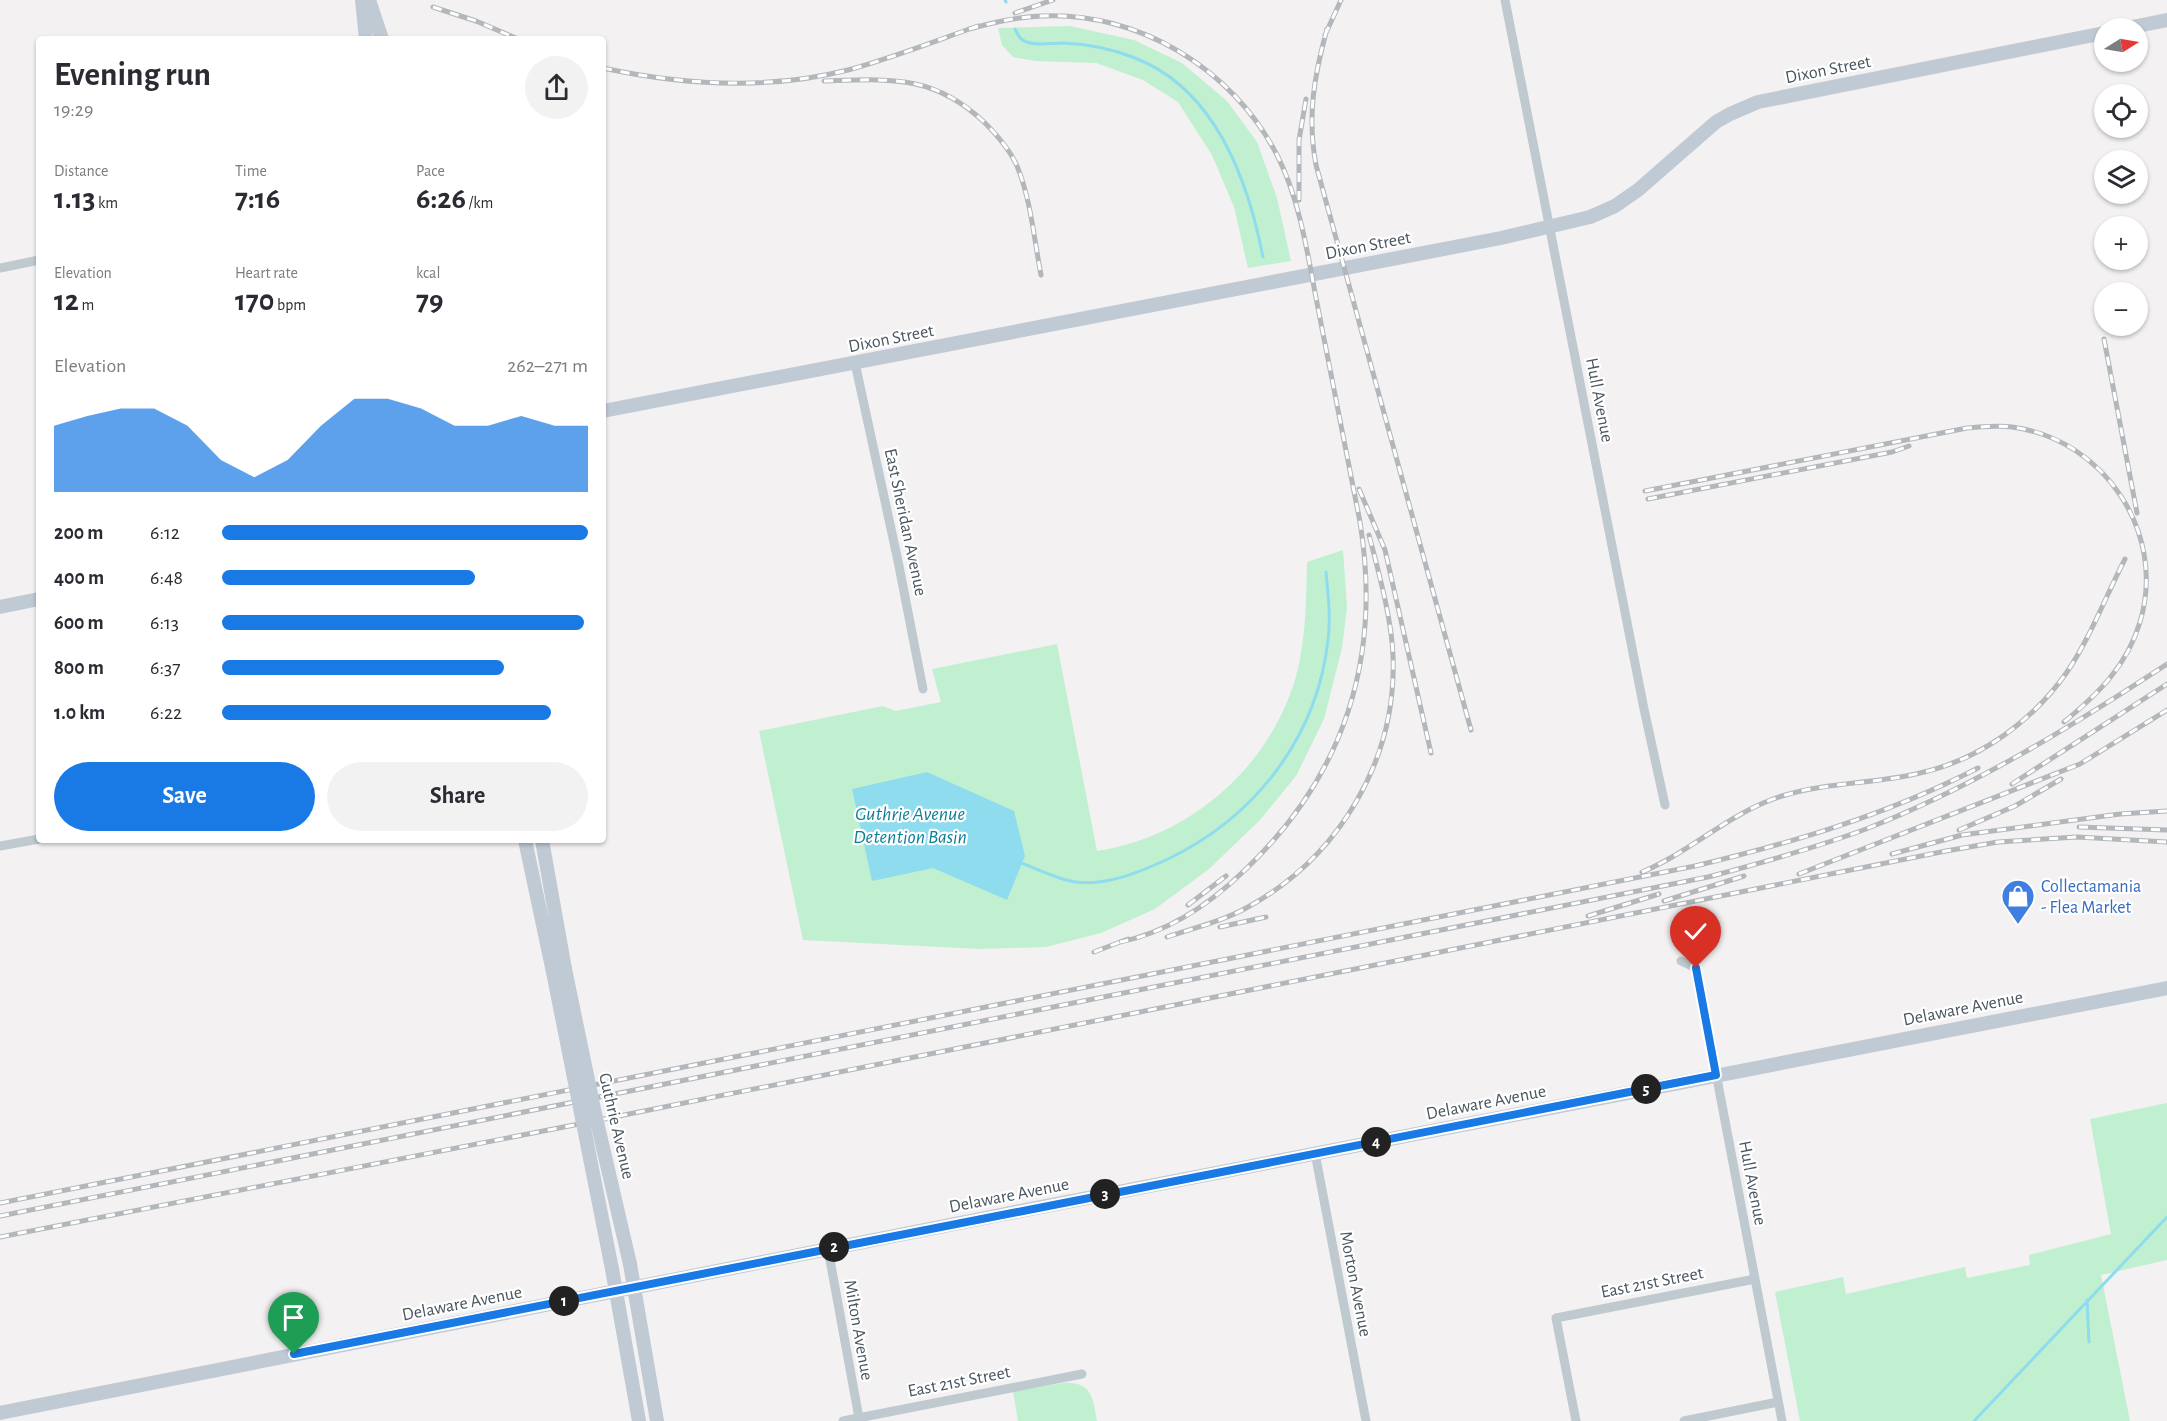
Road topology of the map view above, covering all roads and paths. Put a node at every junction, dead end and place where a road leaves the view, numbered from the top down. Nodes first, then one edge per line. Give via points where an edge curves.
1 (362, 0) edge
2 (369, 0) edge
3 (1505, 0) edge
4 (2167, 20) edge
5 (2148, 24) edge
6 (2094, 35) edge
7 (366, 36) edge
8 (381, 36) edge
9 (1549, 227) junction
10 (36, 261) edge
11 (0, 267) edge
12 (855, 363) junction
13 (606, 410) edge
14 (36, 600) edge
15 (0, 607) edge
16 (923, 689) dead end
17 (1665, 805) dead end
18 (36, 840) edge
19 (526, 843) edge
20 (542, 843) edge
21 (0, 846) edge
22 (1681, 961) dead end
23 (559, 970) junction
24 (2167, 988) edge
25 (1716, 1075) junction
26 (1315, 1154) junction
27 (828, 1249) junction
28 (1755, 1279) junction
29 (634, 1287) junction
30 (616, 1290) junction
31 (1082, 1374) dead end
32 (1778, 1402) junction
33 (0, 1413) edge
34 (858, 1418) junction
35 (639, 1421) edge
36 (657, 1421) edge
37 (843, 1421) edge
38 (1366, 1421) edge
39 (1576, 1421) edge
40 (1684, 1421) edge
41 (1782, 1421) edge

1 - 7 main road
2 - 8 main road
3 - 9 street, Hull Avenue
4 - 5 main road
6 - 9 main road, Dixon Street via 1758,102 1716,122 1615,206
9 - 12 main road, Dixon Street
9 - 17 street, Hull Avenue
10 - 11 street
12 - 13 main road, Dixon Street
12 - 16 street, East Sheridan Avenue
14 - 15 main road
18 - 21 street
19 - 23 main road, Guthrie Avenue
20 - 23 main road, Guthrie Avenue
22 - 25 street, Hull Avenue via 1696,968
23 - 29 main road, Guthrie Avenue, bridge
23 - 30 main road, Guthrie Avenue, bridge
24 - 25 main road, Delaware Avenue
25 - 26 main road, Delaware Avenue
25 - 28 street, Hull Avenue
26 - 27 main road, Delaware Avenue
26 - 38 street, Morton Avenue
27 - 29 main road, Delaware Avenue
27 - 34 street, Milton Avenue
28 - 32 street, Hull Avenue
28 - 39 street, East 21st Street via 1556,1318
29 - 30 main road, Delaware Avenue
29 - 36 main road, Guthrie Avenue
30 - 33 main road, Delaware Avenue
30 - 35 main road, Guthrie Avenue
31 - 34 street, East 21st Street
32 - 40 street
32 - 41 street, Hull Avenue
34 - 37 street, East 21st Street

